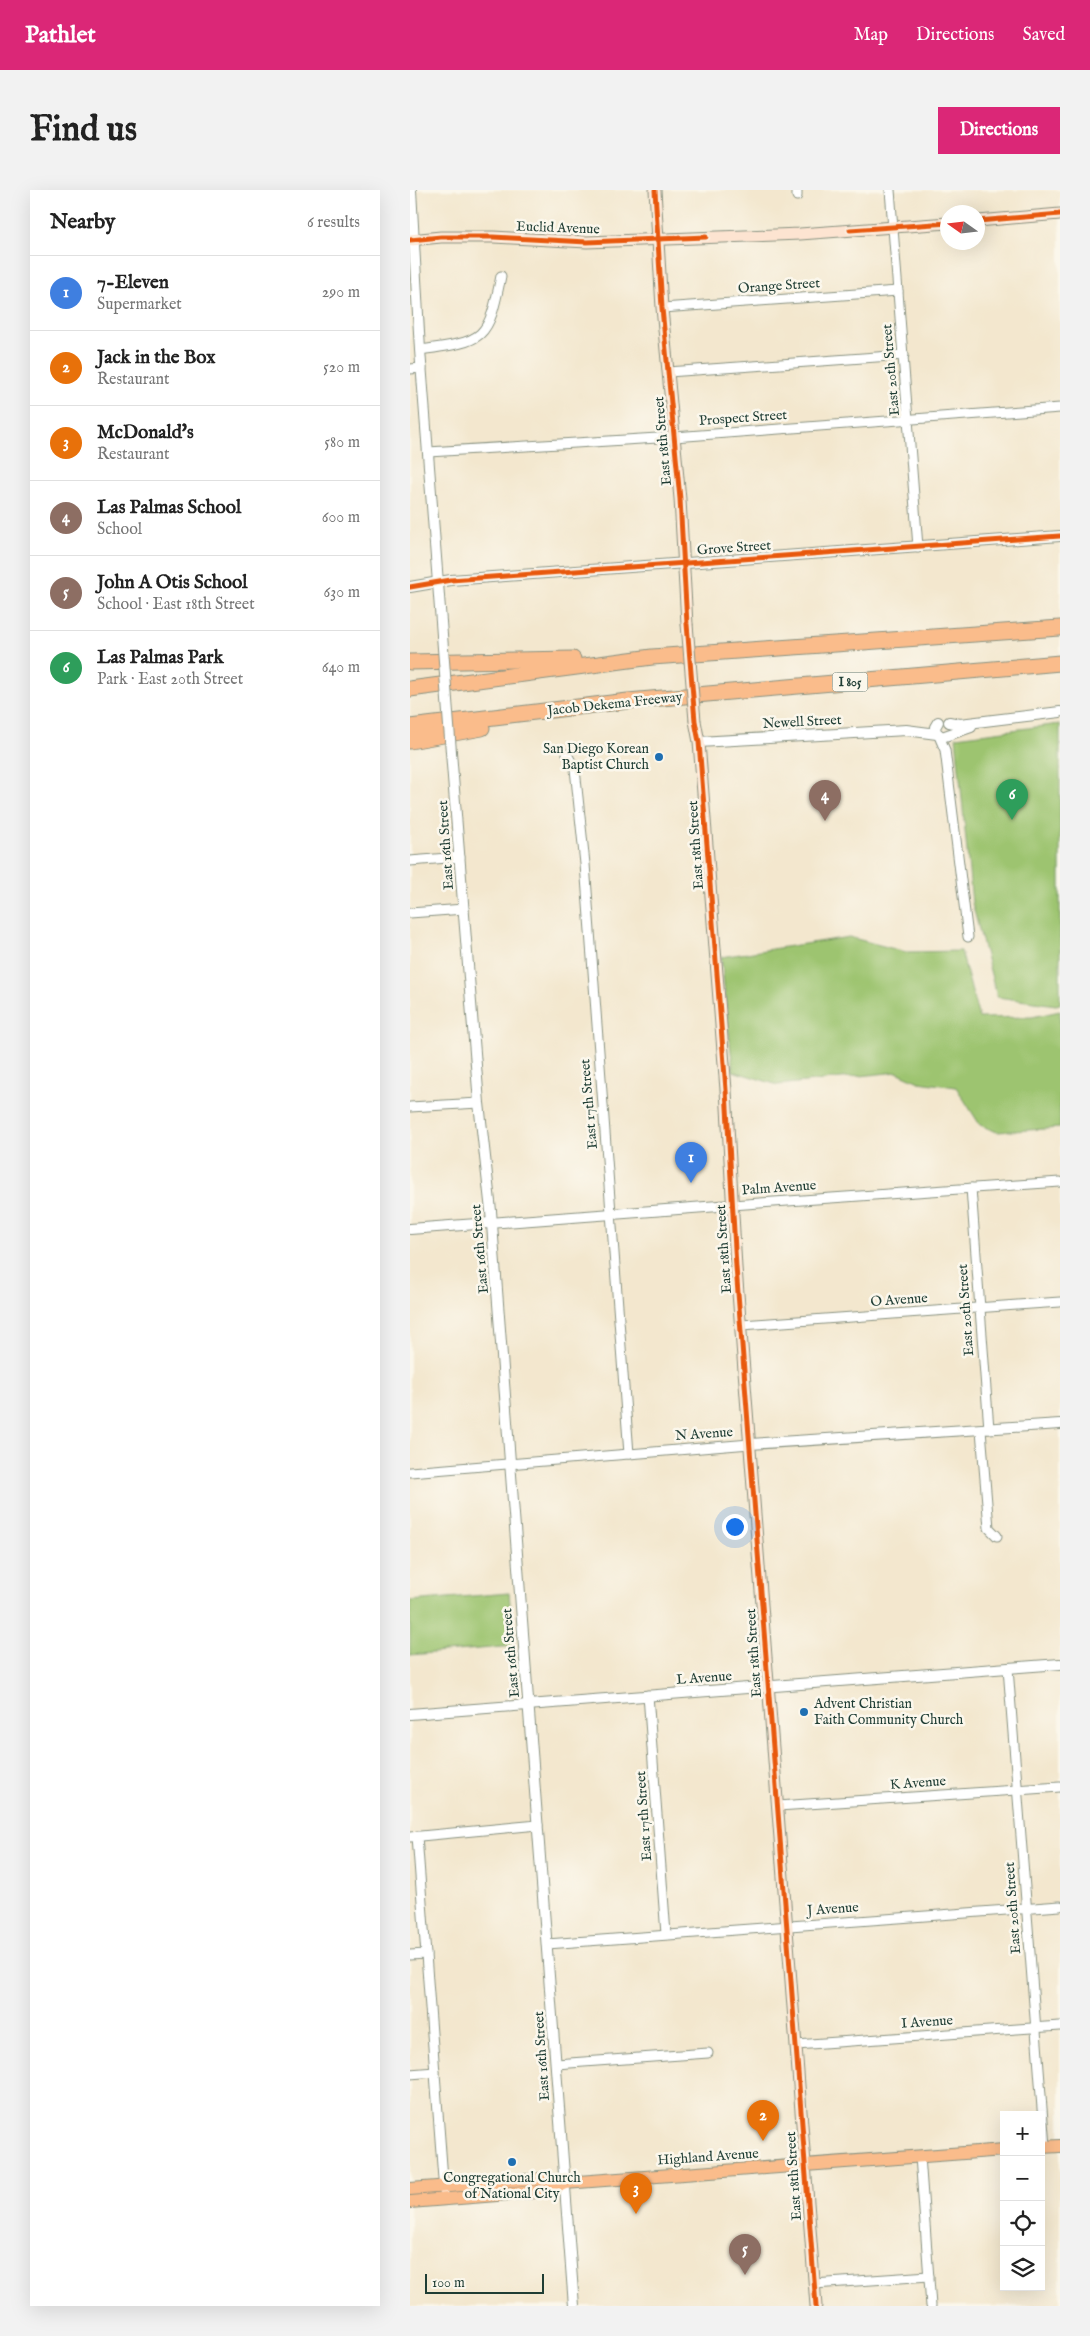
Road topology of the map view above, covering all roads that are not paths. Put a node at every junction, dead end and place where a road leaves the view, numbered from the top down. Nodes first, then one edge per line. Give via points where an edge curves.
1 (411, 190) edge
2 (655, 190) edge
3 (890, 190) edge
4 (1060, 214) edge
5 (985, 220) edge
6 (940, 224) edge
7 (893, 227) junction
8 (658, 238) junction
9 (412, 240) edge
10 (501, 276) dead end
11 (898, 291) junction
12 (662, 308) junction
13 (420, 350) junction
14 (904, 356) junction
15 (422, 368) junction
16 (410, 369) edge
17 (668, 372) junction
18 (1060, 408) edge
19 (909, 419) junction
20 (674, 437) junction
21 (428, 452) junction
22 (1060, 536) edge
23 (918, 547) junction
24 (685, 563) junction
25 (438, 581) junction
26 (410, 587) edge
27 (1060, 628) edge
28 (652, 657) junction
29 (410, 662) edge
30 (1060, 663) edge
31 (410, 689) edge
32 (640, 700) junction
33 (1060, 712) edge
34 (983, 721) junction
35 (938, 722) junction
36 (949, 722) junction
37 (410, 727) edge
38 (906, 730) junction
39 (944, 734) junction
40 (410, 741) edge
41 (699, 742) junction
42 (567, 754) dead end
43 (460, 858) junction
44 (410, 861) edge
45 (464, 909) junction
46 (410, 913) edge
47 (968, 937) dead end
48 (479, 1102) junction
49 (410, 1108) edge
50 (1060, 1182) edge
51 (971, 1188) junction
52 (732, 1205) junction
53 (611, 1214) junction
54 (492, 1222) junction
55 (410, 1229) edge
56 (1060, 1302) edge
57 (980, 1308) junction
58 (741, 1325) junction
59 (1060, 1424) edge
60 (985, 1430) junction
61 (750, 1444) junction
62 (629, 1454) junction
63 (510, 1463) junction
64 (410, 1472) edge
65 (997, 1536) dead end
66 (1060, 1664) edge
67 (1008, 1668) junction
68 (768, 1686) junction
69 (648, 1695) junction
70 (529, 1704) junction
71 (410, 1714) edge
72 (1060, 1787) edge
73 (1017, 1790) junction
74 (778, 1806) junction
75 (538, 1825) junction
76 (413, 1837) edge
77 (1060, 1906) edge
78 (1026, 1908) junction
79 (786, 1927) junction
80 (666, 1934) junction
81 (547, 1944) junction
82 (426, 1954) junction
83 (410, 1955) edge
84 (1060, 2026) edge
85 (1035, 2028) junction
86 (796, 2045) junction
87 (708, 2053) dead end
88 (556, 2064) junction
89 (435, 2072) junction
90 (410, 2074) edge
91 (1041, 2111) edge
92 (1060, 2146) edge
93 (1045, 2147) edge
94 (1000, 2150) edge
95 (920, 2156) junction
96 (804, 2165) junction
97 (565, 2183) junction
98 (444, 2186) junction
99 (410, 2189) edge
100 (444, 2200) junction
101 (410, 2202) edge
102 (929, 2276) junction
103 (814, 2284) junction
104 (574, 2306) edge
105 (816, 2306) edge
106 (931, 2306) edge

1 - 9 street, East 16th Street
2 - 8 main road, East 18th Street
3 - 7 street, East 20th Street
4 - 5 main road
6 - 7 main road, Euclid Avenue
7 - 8 main road, Euclid Avenue via 800,234
7 - 11 street, East 20th Street
8 - 9 main road, Euclid Avenue via 587,242 493,237
8 - 12 main road, East 18th Street
9 - 13 street, East 16th Street
10 - 13 street via 490,324 478,337 464,344
11 - 12 street, Orange Street
11 - 14 street, East 20th Street
12 - 17 main road, East 18th Street
13 - 15 street, East 16th Street
14 - 17 street
14 - 19 street, East 20th Street
15 - 16 street
15 - 21 street, East 16th Street
17 - 20 main road, East 18th Street
18 - 19 street, Prospect Street
19 - 20 street, Prospect Street
19 - 23 street, East 20th Street
20 - 21 street, Prospect Street
20 - 24 main road, East 18th Street
21 - 25 street, East 16th Street
22 - 23 street, Grove Street
23 - 24 street, Grove Street
24 - 25 street, Grove Street
24 - 41 main road, East 18th Street, bridge via 687,624
25 - 26 street, Grove Street
25 - 43 street, East 16th Street, bridge
27 - 28 highway
28 - 29 highway
28 - 31 highway
30 - 32 highway, Jacob Dekema Freeway / I 805
32 - 37 highway, Jacob Dekema Freeway / I 805
32 - 40 highway
33 - 34 street, Newell Street
34 - 36 street, Newell Street
34 - 39 street, Newell Street
35 - 36 street, Newell Street
35 - 38 street, Newell Street
35 - 39 street via 935,727
36 - 39 street via 952,727
38 - 39 street, Newell Street
38 - 41 street, Newell Street
39 - 47 street
41 - 52 main road, East 18th Street
42 - 53 street, East 17th Street via 575,769 583,847
43 - 44 street
43 - 45 street, East 16th Street
45 - 46 street
45 - 48 street, East 16th Street
48 - 49 street
48 - 54 street, East 16th Street
50 - 51 street, Palm Avenue
51 - 52 street, Palm Avenue
51 - 57 street, East 20th Street
52 - 53 street, Palm Avenue
52 - 58 main road, East 18th Street
53 - 54 street, Palm Avenue
53 - 62 street, East 17th Street
54 - 55 street, Palm Avenue
54 - 63 street, East 16th Street
56 - 57 street, O Avenue
57 - 58 street, O Avenue
57 - 60 street, East 20th Street
58 - 61 main road, East 18th Street
59 - 60 street, N Avenue
60 - 61 street, N Avenue
60 - 65 street, East 20th Street via 989,1528
61 - 62 street, N Avenue
61 - 68 main road, East 18th Street
62 - 63 street, N Avenue
63 - 64 street, N Avenue
63 - 70 street, East 16th Street
66 - 67 street, L Avenue
67 - 68 street, L Avenue
67 - 73 street, East 20th Street
68 - 69 street, L Avenue
68 - 74 main road, East 18th Street
69 - 70 street, L Avenue
69 - 80 street, East 17th Street
70 - 71 street, L Avenue
70 - 75 street, East 16th Street
72 - 73 street, K Avenue
73 - 74 street, K Avenue
73 - 78 street, East 20th Street
74 - 79 main road, East 18th Street
75 - 76 street
75 - 81 street, East 16th Street
76 - 82 street
77 - 78 street, J Avenue
78 - 79 street, J Avenue
78 - 85 street, East 20th Street
79 - 80 street, J Avenue
79 - 86 main road, East 18th Street
80 - 81 street, J Avenue
81 - 88 street, East 16th Street
82 - 83 street
82 - 89 street
84 - 85 street, I Avenue
85 - 86 street, I Avenue
85 - 91 street, East 20th Street
86 - 96 main road, East 18th Street
87 - 88 street
88 - 97 street, East 16th Street
89 - 90 street
89 - 98 street
92 - 93 main road
94 - 95 main road, Highland Avenue
95 - 96 main road, Highland Avenue
95 - 102 street
96 - 97 main road, Highland Avenue
96 - 103 main road, East 18th Street
97 - 98 main road, Highland Avenue via 541,2179
97 - 100 main road, Highland Avenue via 547,2191
97 - 104 street, East 16th Street
98 - 99 main road, Highland Avenue
98 - 100 street
100 - 101 main road, Highland Avenue
102 - 103 street
102 - 106 street
103 - 105 main road, East 18th Street

